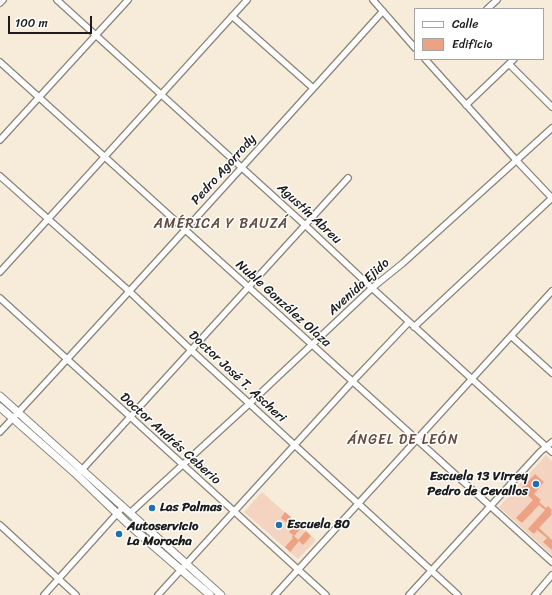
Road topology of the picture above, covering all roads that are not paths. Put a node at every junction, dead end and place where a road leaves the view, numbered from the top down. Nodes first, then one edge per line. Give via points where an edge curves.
1 (3, 0) edge
2 (57, 0) edge
3 (128, 0) edge
4 (247, 0) edge
5 (373, 0) edge
6 (497, 0) edge
7 (0, 3) edge
8 (488, 8) edge
9 (383, 11) junction
10 (232, 16) junction
11 (95, 36) junction
12 (414, 47) edge
13 (513, 60) edge
14 (427, 61) edge
15 (0, 62) edge
16 (508, 64) junction
17 (313, 88) junction
18 (160, 95) junction
19 (39, 98) junction
20 (466, 104) junction
21 (552, 107) edge
22 (552, 128) edge
23 (0, 140) edge
24 (104, 157) junction
25 (516, 160) junction
26 (241, 166) junction
27 (0, 176) edge
28 (348, 178) dead end
29 (552, 198) edge
30 (48, 219) junction
31 (306, 225) junction
32 (186, 230) junction
33 (0, 272) edge
34 (248, 288) junction
35 (372, 288) junction
36 (129, 291) junction
37 (551, 294) edge
38 (0, 298) edge
39 (409, 322) junction
40 (414, 327) junction
41 (511, 336) junction
42 (312, 345) junction
43 (191, 350) junction
44 (67, 359) junction
45 (552, 373) edge
46 (472, 379) junction
47 (352, 382) junction
48 (0, 396) edge
49 (249, 404) junction
50 (0, 407) edge
51 (18, 413) junction
52 (130, 417) junction
53 (13, 418) junction
54 (0, 432) edge
55 (416, 440) junction
56 (552, 442) edge
57 (294, 445) junction
58 (545, 446) junction
59 (552, 452) edge
60 (182, 465) junction
61 (79, 473) junction
62 (358, 503) junction
63 (490, 507) junction
64 (120, 510) junction
65 (234, 512) junction
66 (130, 513) junction
67 (0, 526) edge
68 (552, 562) edge
69 (187, 564) junction
70 (181, 569) junction
71 (298, 570) junction
72 (431, 571) junction
73 (552, 575) edge
74 (59, 579) junction
75 (44, 595) edge
76 (76, 595) edge
77 (158, 595) edge
78 (210, 595) edge
79 (222, 595) edge
80 (275, 595) edge
81 (326, 595) edge
82 (409, 595) edge
83 (458, 595) edge
84 (535, 595) edge

1 - 7 street
2 - 11 street, Agustín Abreu
3 - 11 street
4 - 10 street
5 - 9 street
6 - 8 street
9 - 12 street
9 - 17 street, Pedro Agorrody
10 - 17 street
10 - 18 street
11 - 18 street, Agustín Abreu
11 - 19 street
13 - 16 street
14 - 20 street
15 - 19 street, Nuble González Olaza
16 - 20 street
16 - 21 street
17 - 26 street, Pedro Agorrody
18 - 24 street
18 - 26 street, Agustín Abreu
19 - 23 street
19 - 24 street, Nuble González Olaza
20 - 25 street
22 - 25 street, Avenida Ejido
24 - 30 street
24 - 32 street, Nuble González Olaza
25 - 29 street
25 - 35 street, Avenida Ejido
26 - 31 street, Agustín Abreu
26 - 32 street, Pedro Agorrody
27 - 30 street, Doctor José T. Ascheri
28 - 31 street
29 - 40 street
30 - 33 street
30 - 36 street, Doctor José T. Ascheri
31 - 34 street
31 - 35 street, Agustín Abreu
32 - 34 street, Nuble González Olaza
32 - 36 street, Pedro Agorrody
34 - 42 street, Nuble González Olaza
34 - 43 street
35 - 39 street, Agustín Abreu
35 - 42 street, Avenida Ejido
36 - 43 street, Doctor José T. Ascheri
36 - 44 street, Pedro Agorrody
37 - 41 street
38 - 44 street, Doctor Andrés Ceberio
39 - 40 street, Agustín Abreu
39 - 47 street
40 - 46 street, Agustín Abreu
41 - 45 street
41 - 46 street
42 - 47 street, Nuble González Olaza
42 - 49 street, Avenida Ejido
43 - 49 street, Doctor José T. Ascheri
43 - 52 street
44 - 51 street, Pedro Agorrody
44 - 52 street, Doctor Andrés Ceberio
46 - 55 street
46 - 58 street, Agustín Abreu
47 - 55 street, Nuble González Olaza
47 - 57 street
48 - 51 main road
49 - 57 street, Doctor José T. Ascheri
49 - 60 street, Avenida Ejido
50 - 53 main road
51 - 53 street, Pedro Agorrody
51 - 61 main road
52 - 60 street, Doctor Andrés Ceberio
52 - 61 street
53 - 54 street, Pedro Agorrody
53 - 61 main road
55 - 62 street
55 - 63 street, Nuble González Olaza
56 - 58 street
57 - 62 street, Doctor José T. Ascheri
57 - 65 street
58 - 59 street, Agustín Abreu
58 - 63 street
60 - 65 street, Doctor Andrés Ceberio
60 - 66 street, Avenida Ejido
61 - 64 main road
62 - 71 street
62 - 72 street, Doctor José T. Ascheri
63 - 68 street, Nuble González Olaza
63 - 72 street
64 - 66 main road
64 - 70 main road
64 - 74 street
65 - 69 street
65 - 71 street, Doctor Andrés Ceberio
66 - 69 main road
67 - 74 street
69 - 70 street
69 - 79 main road
70 - 77 street
70 - 78 main road
71 - 80 street
71 - 81 street, Doctor Andrés Ceberio
72 - 82 street
72 - 83 street, Doctor José T. Ascheri
73 - 84 street
74 - 75 street
74 - 76 street

